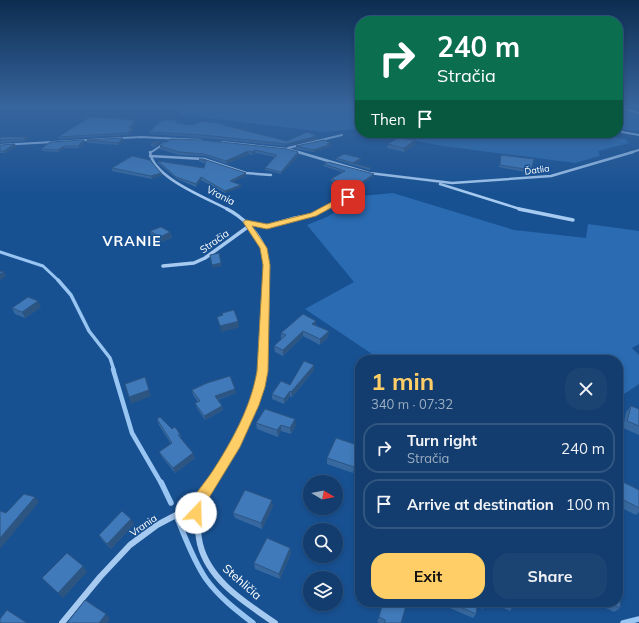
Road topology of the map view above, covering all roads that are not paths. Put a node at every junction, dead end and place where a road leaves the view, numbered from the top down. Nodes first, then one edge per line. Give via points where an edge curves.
1 (338, 136) edge
2 (171, 138) junction
3 (203, 140) edge
4 (220, 142) edge
5 (0, 145) edge
6 (288, 149) junction
7 (639, 150) edge
8 (150, 156) junction
9 (271, 175) dead end
10 (434, 182) junction
11 (357, 191) dead end
12 (573, 220) dead end
13 (247, 224) junction
14 (163, 266) dead end
15 (197, 504) junction
16 (62, 623) edge
17 (276, 623) edge

1 - 6 street, Ďatlia
2 - 3 street
2 - 5 street
2 - 8 street via 152,150
4 - 6 street, Ďatlia
6 - 10 street, Ďatlia via 369,172
7 - 10 street, Ďatlia via 539,178 467,183
8 - 9 street via 204,159 246,173
8 - 13 street, Vrania via 157,169 168,178 233,211
10 - 12 street, Ďatlia via 530,212
11 - 13 street via 313,215 267,226
13 - 14 street, Stračia via 205,258 194,263
13 - 15 street, Vrania via 264,248 266,265 260,387 236,443
15 - 16 street, Vrania via 157,524 130,545
15 - 17 street, Stehličia via 197,536 207,563 221,582

